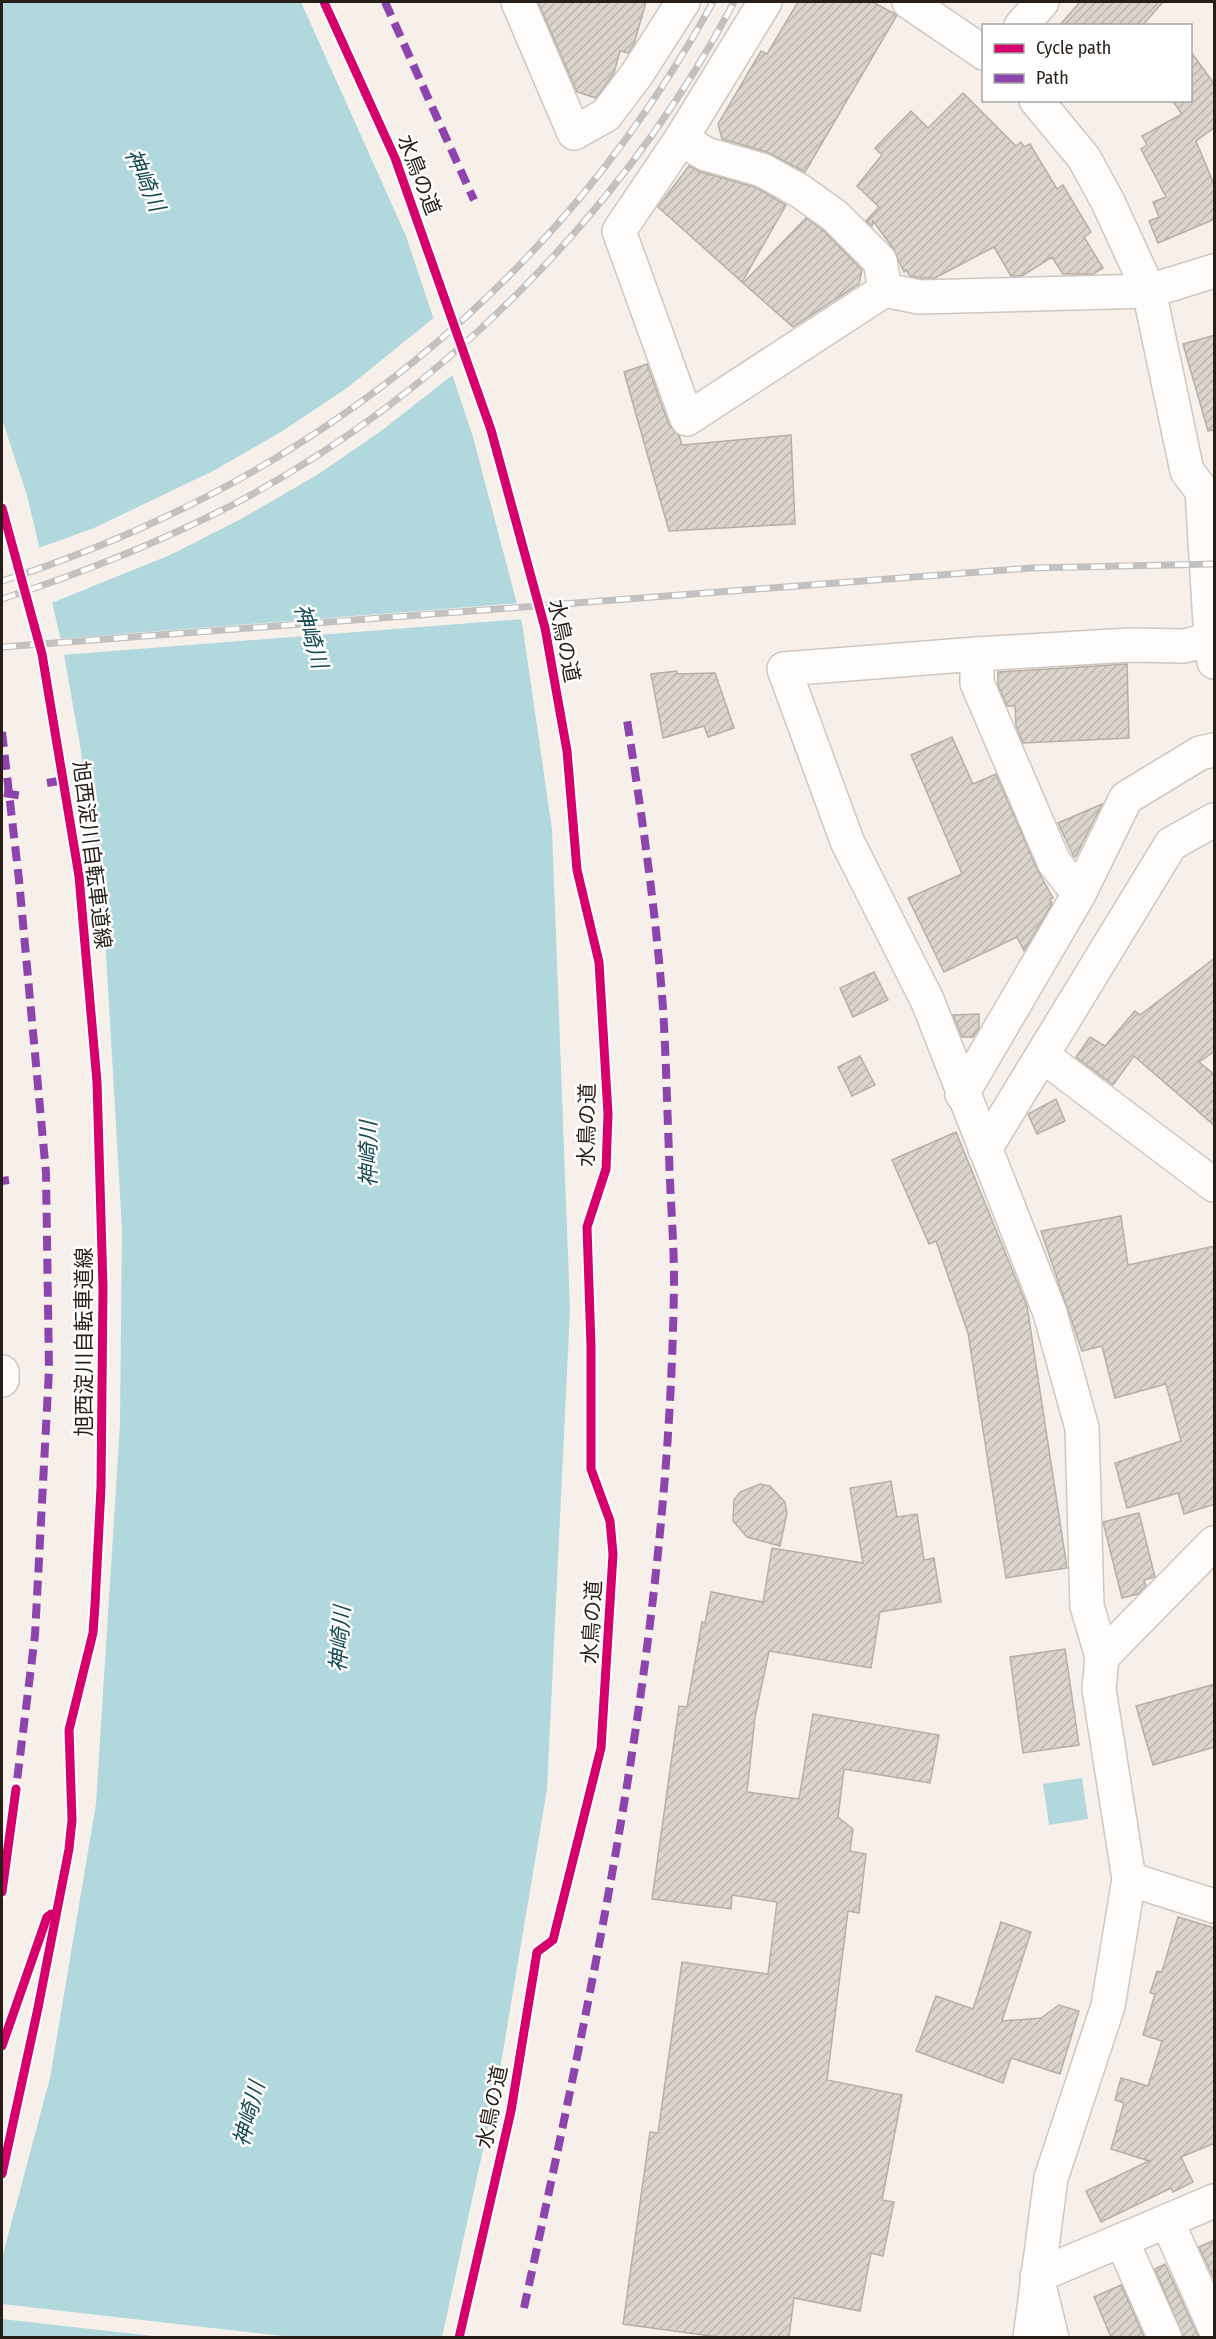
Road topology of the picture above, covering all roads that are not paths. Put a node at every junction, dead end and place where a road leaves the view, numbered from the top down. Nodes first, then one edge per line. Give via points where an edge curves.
1 (519, 2) edge
2 (683, 2) edge
3 (765, 2) edge
4 (909, 2) edge
5 (1042, 2) edge
6 (1023, 24) edge
7 (982, 52) edge
8 (1038, 102) edge
9 (681, 139) junction
10 (1215, 270) edge
11 (885, 290) junction
12 (1149, 291) junction
13 (1208, 492) edge
14 (1213, 647) edge
15 (977, 654) junction
16 (1215, 750) edge
17 (1215, 820) edge
18 (1079, 894) junction
19 (1042, 1056) junction
20 (962, 1094) junction
21 (985, 1149) junction
22 (1215, 1185) edge
23 (2, 1372) edge
24 (2, 1380) edge
25 (1215, 1543) edge
26 (1102, 1656) junction
27 (1129, 1879) junction
28 (1215, 1906) edge
29 (1215, 2201) edge
30 (1167, 2221) junction
31 (1122, 2241) junction
32 (1037, 2277) junction
33 (1215, 2326) edge
34 (1030, 2337) edge
35 (1052, 2337) edge
36 (1165, 2337) edge

1 - 2 street via 574,133 606,115
3 - 9 street
4 - 7 street
5 - 6 street
8 - 12 street via 1083,158
9 - 11 street via 706,154 762,170 835,216 880,261
9 - 11 street via 619,231 687,419
10 - 12 street
11 - 12 street via 919,297
12 - 13 street via 1187,471
13 - 14 street
14 - 15 street via 1130,645
15 - 18 street via 977,683 1054,862
15 - 20 street via 784,669 847,841 928,1002
16 - 18 street via 1200,753 1126,798
17 - 19 street via 1171,843
18 - 20 street
19 - 21 street
19 - 22 street
20 - 21 street
21 - 26 street via 1050,1313 1082,1428 1087,1606
23 - 24 street
25 - 26 street
26 - 27 street via 1099,1689
27 - 28 street
27 - 32 street via 1108,2006 1051,2178
29 - 30 street
30 - 31 street
30 - 33 street
31 - 32 street
31 - 36 street
32 - 34 street
32 - 35 street

